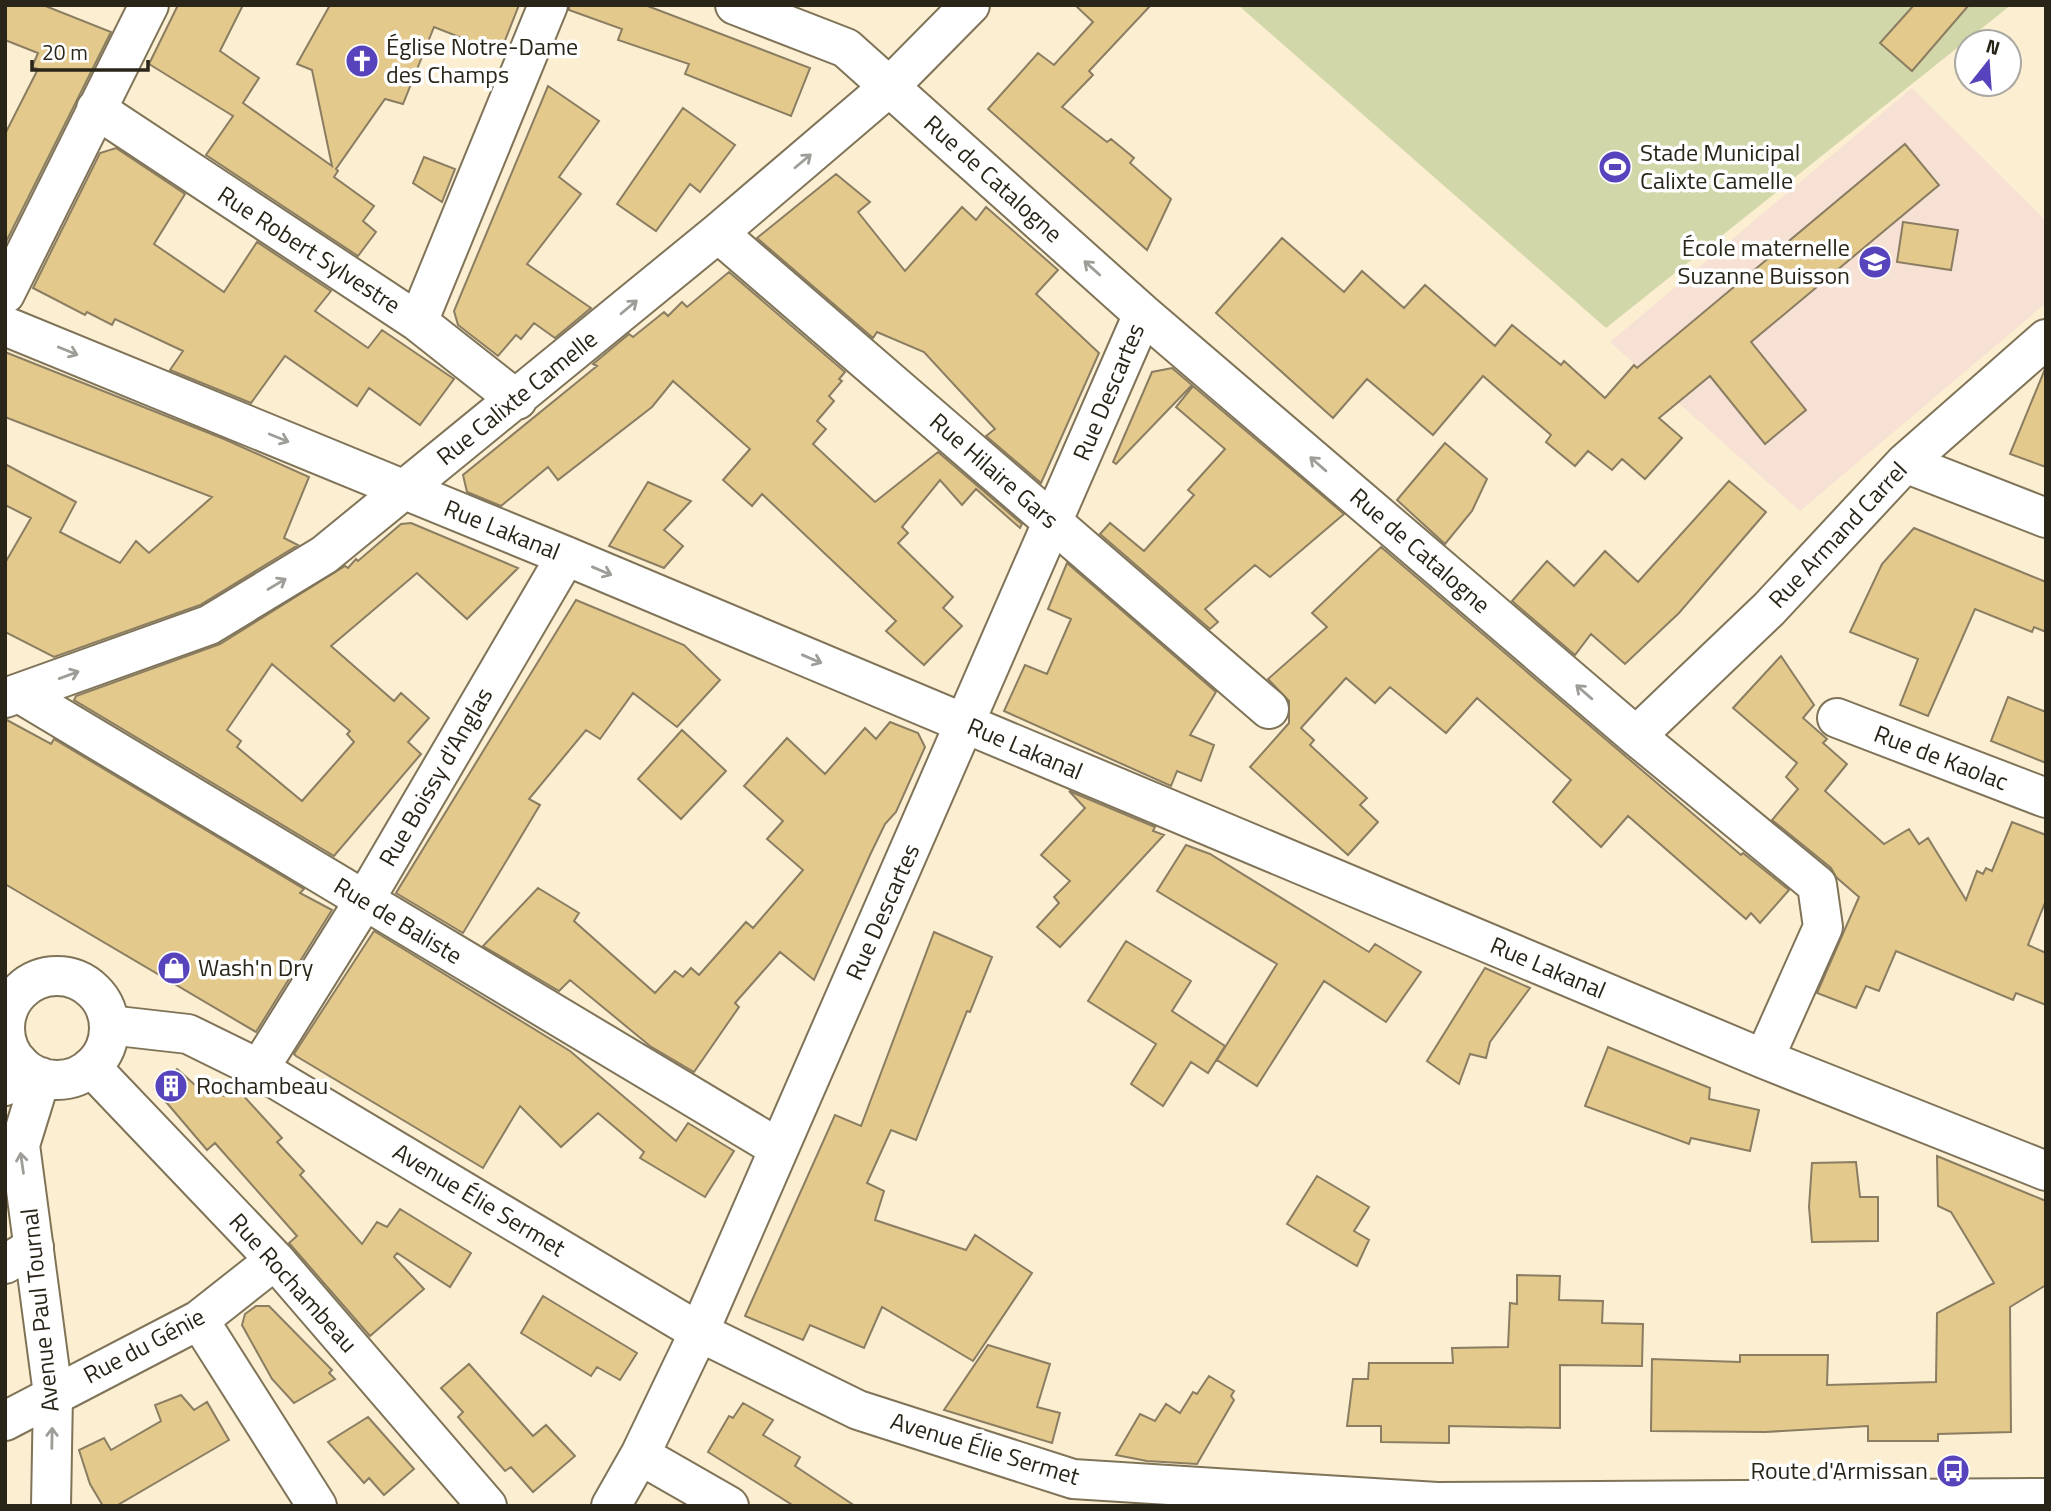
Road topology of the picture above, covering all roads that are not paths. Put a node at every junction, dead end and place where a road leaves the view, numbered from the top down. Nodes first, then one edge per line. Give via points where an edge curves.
1 (149, 5) edge
2 (548, 5) edge
3 (735, 5) edge
4 (970, 5) edge
5 (890, 87) junction
6 (96, 109) junction
7 (718, 233) junction
8 (5, 294) edge
9 (1143, 314) junction
10 (418, 322) junction
11 (5, 326) edge
12 (2046, 339) edge
13 (517, 400) junction
14 (1905, 463) junction
15 (405, 490) junction
16 (2046, 518) edge
17 (1053, 522) junction
18 (566, 556) junction
19 (12, 696) edge
20 (1269, 709) dead end
21 (1837, 718) dead end
22 (966, 724) junction
23 (1636, 736) junction
24 (2046, 799) edge
25 (364, 901) junction
26 (12, 987) edge
27 (109, 1025) junction
28 (1764, 1059) junction
29 (91, 1067) junction
30 (259, 1069) junction
31 (22, 1075) edge
32 (778, 1148) junction
33 (2046, 1171) edge
34 (19, 1255) edge
35 (275, 1259) junction
36 (199, 1320) junction
37 (699, 1332) junction
38 (53, 1394) junction
39 (5, 1421) edge
40 (640, 1455) junction
41 (1132, 1495) edge
42 (2046, 1498) edge
43 (1772, 1503) edge
44 (51, 1506) edge
45 (317, 1506) edge
46 (487, 1506) edge
47 (611, 1506) edge
48 (729, 1506) edge

1 - 6 street
2 - 10 street
3 - 5 street, Rue de Catalogne via 846,48
4 - 5 street, Rue Calixte Camelle
7 -> 5 street, Rue Calixte Camelle
9 -> 5 street, Rue de Catalogne
6 - 8 street
6 - 10 street, Rue Robert Sylvestre
13 -> 7 street, Rue Calixte Camelle
7 - 17 street, Rue Hilaire Gars
9 - 17 street, Rue Descartes
23 -> 9 street, Rue de Catalogne
10 - 13 street, Rue Robert Sylvestre
11 -> 15 street, Rue Lakanal
12 - 14 street, Rue Armand Carrel
13 - 15 street, Rue Calixte Camelle
14 - 16 street
14 - 23 street, Rue Armand Carrel via 1769,608
15 - 18 street, Rue Lakanal
19 -> 15 street, Rue Calixte Camelle via 209,625 324,555
17 - 20 street, Rue Hilaire Gars
17 - 22 street, Rue Descartes
18 -> 22 street, Rue Lakanal
18 - 25 street, Rue Boissy d'Anglas
19 - 25 street, Rue de Baliste
21 - 24 street, Rue de Kaolac
22 - 28 street, Rue Lakanal
22 - 32 street, Rue Descartes
23 - 28 street, Rue de Catalogne via 1817,885 1823,927
25 - 30 street, Rue Boissy d'Anglas
25 - 32 street, Rue de Baliste
26 - 27 street via 48,976 66,976 96,993
26 - 31 street via 6,1036
27 - 29 street via 108,1040
27 - 30 street, Avenue Élie Sermet via 188,1034
28 - 33 street, Rue Lakanal
29 - 31 street via 58,1079
29 - 35 street, Rue Rochambeau
30 - 37 street, Avenue Élie Sermet
34 -> 31 street, Avenue Paul Tournal
32 - 37 street, Rue Descartes
34 - 38 street, Avenue Paul Tournal
35 - 36 street, Rue du Génie
35 - 46 street, Rue Rochambeau
36 - 38 street, Rue du Génie
36 - 45 street
37 - 40 street, Rue Descartes
37 - 41 street, Avenue Élie Sermet via 858,1410
38 - 39 street, Rue du Génie
44 -> 38 street, Avenue Paul Tournal
40 - 47 street, Rue Descartes
40 - 48 street
41 - 43 street, Avenue Élie Sermet
42 - 43 street, Avenue Élie Sermet

